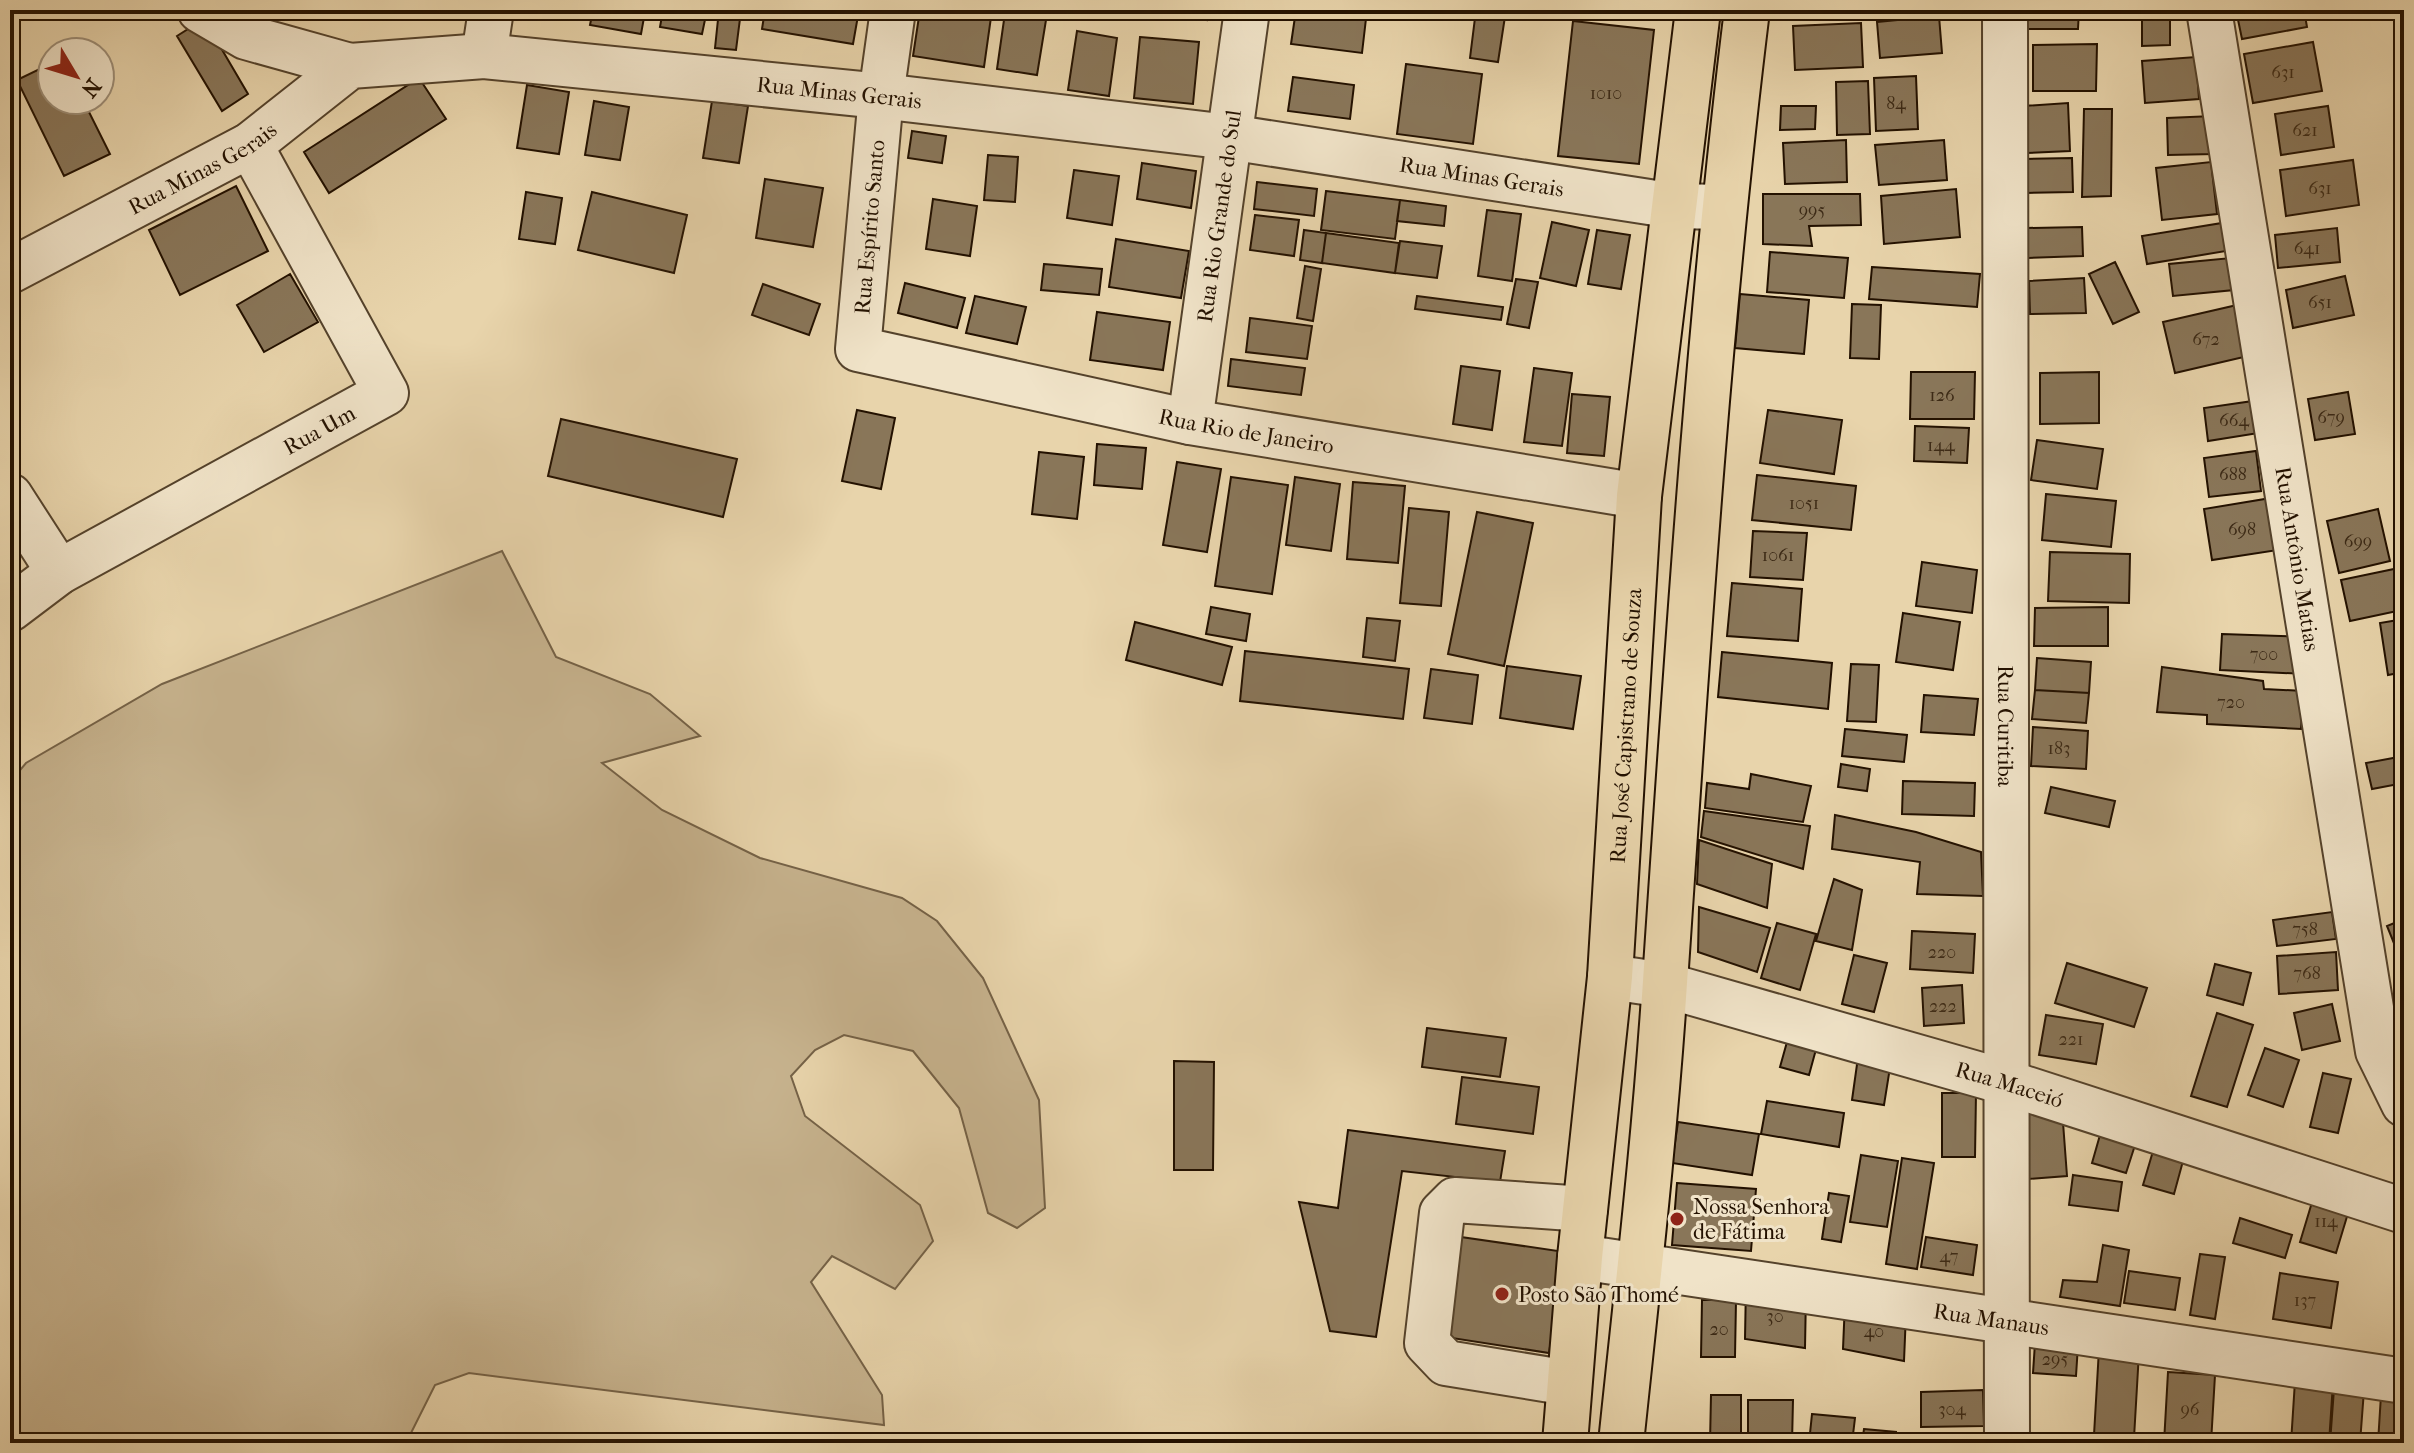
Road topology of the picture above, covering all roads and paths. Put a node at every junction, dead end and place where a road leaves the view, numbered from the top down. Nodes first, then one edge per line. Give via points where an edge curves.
1 (200, 10) edge
2 (491, 10) edge
3 (893, 10) edge
4 (1247, 10) edge
5 (1698, 10) edge
6 (1747, 10) edge
7 (2005, 10) edge
8 (2209, 10) edge
9 (484, 56) junction
10 (350, 66) junction
11 (881, 96) junction
12 (1229, 137) junction
13 (250, 145) junction
14 (1675, 206) junction
15 (1722, 207) junction
16 (10, 271) edge
17 (858, 349) joint
18 (1190, 422) junction
19 (10, 496) edge
20 (1639, 496) junction
21 (59, 572) junction
22 (10, 609) edge
23 (1620, 794) junction
24 (1675, 800) junction
25 (1610, 977) junction
26 (1665, 985) junction
27 (2005, 1082) junction
28 (2404, 1104) edge
29 (1585, 1209) junction
30 (2404, 1211) edge
31 (1580, 1257) junction
32 (1640, 1264) junction
33 (2008, 1320) junction
34 (2404, 1381) edge
35 (1569, 1383) junction
36 (1565, 1443) edge
37 (1621, 1443) edge
38 (2007, 1443) edge

1 - 10 street via 246,37
2 - 9 street
3 - 11 street, Rua Espírito Santo
4 - 12 street, Rua Rio Grande do Sul
5 - 14 main road, Rua José Capistrano de Souza
6 - 15 main road
7 - 27 street, Rua Curitiba
8 - 28 street, Rua Antônio Matias via 2378,1051
9 - 10 street, Rua Minas Gerais
9 - 11 street, Rua Minas Gerais
10 - 13 street, Rua Minas Gerais
11 - 12 street, Rua Minas Gerais
11 - 17 street, Rua Espírito Santo
12 - 14 street, Rua Minas Gerais
12 - 18 street, Rua Rio Grande do Sul
13 - 16 street, Rua Minas Gerais
13 - 21 street, Rua Um via 386,393
14 - 15 street, Rua Minas Gerais
14 - 20 main road, Rua José Capistrano de Souza
15 - 24 main road
17 - 18 street, Rua Rio de Janeiro
18 - 20 street, Rua Rio de Janeiro
19 - 21 street
20 - 23 main road, Rua José Capistrano de Souza
21 - 22 street, Rua Um
23 - 24 main road
23 - 25 main road, Rua José Capistrano de Souza
24 - 26 main road
25 - 26 street, Rua Maceió
25 - 29 main road, Rua José Capistrano de Souza
26 - 27 street, Rua Maceió
26 - 32 main road
27 - 30 street, Rua Maceió
27 - 33 street, Rua Curitiba
29 - 31 main road, Rua José Capistrano de Souza
29 - 35 street via 1455,1200 1442,1213 1427,1343 1446,1363
31 - 32 street, Rua Manaus
31 - 35 main road, Rua José Capistrano de Souza
32 - 33 street, Rua Manaus
32 - 37 main road
33 - 34 street, Rua Manaus
33 - 38 street, Rua Curitiba
35 - 36 main road, Rua José Capistrano de Souza

